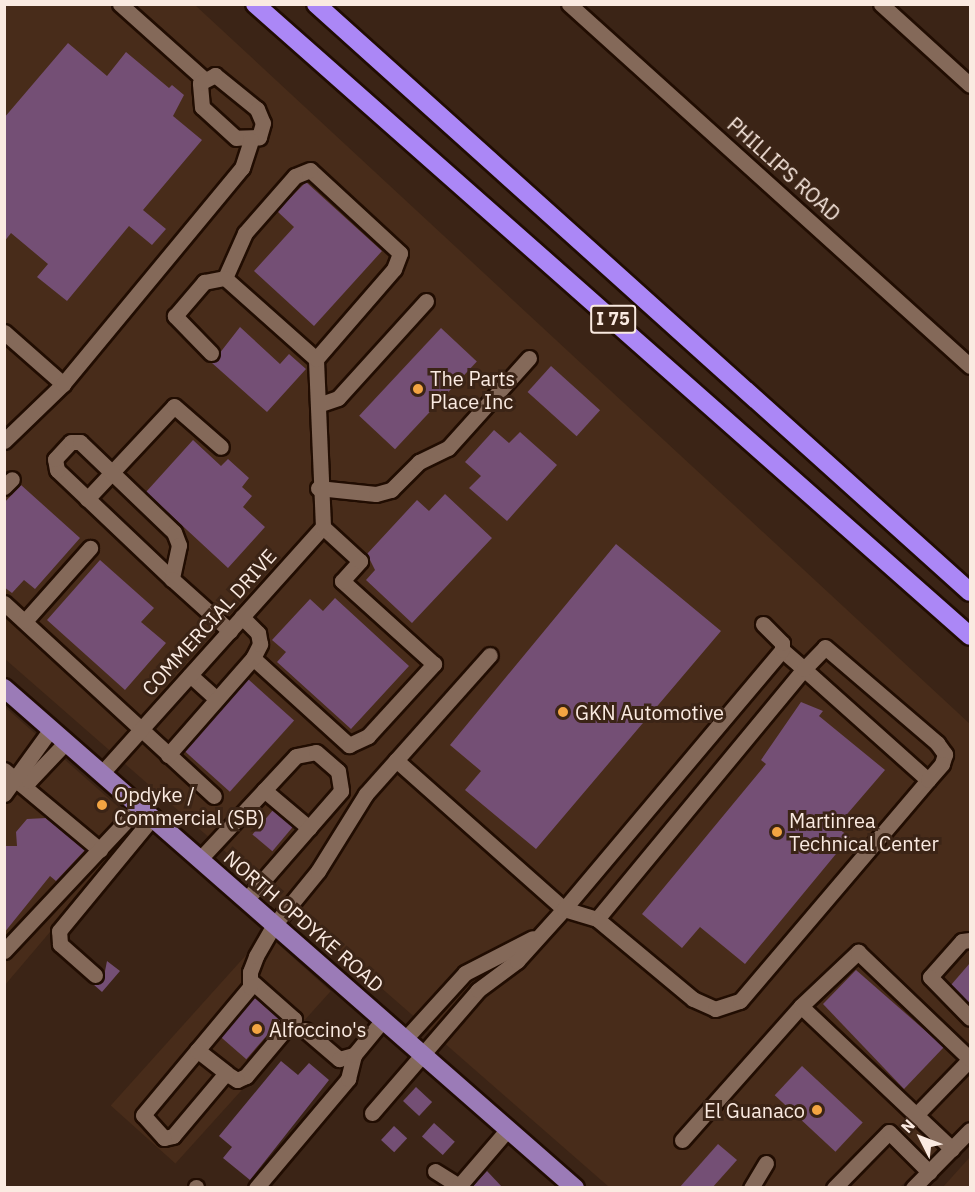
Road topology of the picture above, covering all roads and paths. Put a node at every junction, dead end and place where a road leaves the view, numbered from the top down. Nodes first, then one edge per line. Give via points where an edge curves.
1 (120, 4) edge
2 (255, 4) edge
3 (316, 4) edge
4 (881, 4) edge
5 (575, 7) edge
6 (204, 79) junction
7 (970, 85) edge
8 (251, 140) junction
9 (225, 279) junction
10 (426, 301) dead end
11 (4, 332) edge
12 (211, 353) dead end
13 (529, 358) dead end
14 (316, 359) junction
15 (970, 366) edge
16 (63, 384) junction
17 (318, 405) junction
18 (4, 441) edge
19 (221, 447) dead end
20 (111, 472) junction
21 (318, 488) junction
22 (87, 499) junction
23 (323, 527) junction
24 (90, 548) dead end
25 (172, 579) junction
26 (970, 592) edge
27 (4, 603) edge
28 (242, 617) junction
29 (25, 621) junction
30 (764, 624) dead end
31 (230, 631) junction
32 (970, 636) edge
33 (782, 650) junction
34 (490, 655) dead end
35 (253, 658) junction
36 (804, 669) junction
37 (190, 675) junction
38 (4, 688) edge
39 (217, 699) junction
40 (51, 729) junction
41 (140, 730) junction
42 (66, 742) junction
43 (168, 755) junction
44 (396, 760) junction
45 (4, 770) edge
46 (101, 774) junction
47 (928, 780) junction
48 (16, 781) junction
49 (264, 790) junction
50 (4, 795) edge
51 (214, 796) dead end
52 (145, 812) junction
53 (309, 828) junction
54 (100, 850) junction
55 (199, 860) junction
56 (246, 900) junction
57 (564, 909) junction
58 (597, 919) junction
59 (274, 925) junction
60 (533, 938) junction
61 (970, 940) edge
62 (4, 951) edge
63 (94, 975) dead end
64 (250, 980) junction
65 (801, 1006) junction
66 (970, 1018) edge
67 (383, 1020) junction
68 (305, 1030) dead end
69 (405, 1039) junction
70 (197, 1050) junction
71 (354, 1055) junction
72 (424, 1056) junction
73 (970, 1059) edge
74 (226, 1073) junction
75 (372, 1113) dead end
76 (916, 1115) junction
77 (508, 1129) junction
78 (970, 1130) edge
79 (682, 1140) dead end
80 (952, 1149) junction
81 (766, 1163) dead end
82 (435, 1171) dead end
83 (929, 1172) junction
84 (564, 1184) edge
85 (754, 1186) edge
86 (256, 1188) edge
87 (834, 1188) edge
88 (913, 1188) edge

1 - 6 street
2 - 32 highway, I 75
3 - 26 highway, I 75
4 - 7 street
5 - 15 street, PHILLIPS ROAD
6 - 8 street via 198,91 202,107 231,134
6 - 8 street via 220,78 257,109 263,130
8 - 16 street via 242,168
9 - 12 street via 204,282 175,316
9 - 14 street
9 - 14 street via 245,233 295,176 310,170 400,253 394,270
10 - 17 street via 338,398
11 - 16 street
13 - 21 street via 448,448 419,462 391,490 376,494
14 - 17 street
16 - 18 street
17 - 21 street
19 - 20 street via 174,406
20 - 22 street
20 - 22 street via 76,440 55,459 57,470
20 - 25 street via 178,538
21 - 23 street
22 - 25 street
23 - 28 street, COMMERCIAL DRIVE
23 - 35 street via 360,561 342,581 434,664 368,736 349,745
24 - 29 street
25 - 31 street
27 - 29 street
28 - 31 street, COMMERCIAL DRIVE
28 - 35 street via 258,633 260,644
29 - 41 street
30 - 33 street via 782,643
31 - 37 street, COMMERCIAL DRIVE
33 - 36 street
33 - 57 street
34 - 44 street
35 - 39 street
36 - 47 street
36 - 47 street via 820,650 831,649 937,743 945,754
36 - 58 street
37 - 39 street
37 - 41 street, COMMERCIAL DRIVE
38 - 40 main road, NORTH OPDYKE ROAD
39 - 43 street
40 - 42 main road, NORTH OPDYKE ROAD
40 - 48 street via 16,772
41 - 43 street
41 - 46 street, COMMERCIAL DRIVE
42 - 46 main road, NORTH OPDYKE ROAD
42 - 48 street via 29,781
43 - 51 street
44 - 57 street
44 - 59 street
45 - 48 street
46 - 52 main road, NORTH OPDYKE ROAD
47 - 58 street via 740,1001 715,1009 693,999
48 - 50 street
48 - 54 street
49 - 53 street
49 - 53 street via 305,751 316,752 338,771 341,791
49 - 55 street
52 - 54 street
52 - 55 main road, NORTH OPDYKE ROAD
52 - 63 street via 59,931 60,944
53 - 56 street
54 - 62 street
55 - 56 main road, NORTH OPDYKE ROAD
56 - 59 main road, NORTH OPDYKE ROAD
57 - 58 street
57 - 60 street
59 - 64 street via 255,956
59 - 67 main road, NORTH OPDYKE ROAD
60 - 69 street via 465,974
60 - 72 street via 517,961 478,990
61 - 66 street via 962,941 930,977
64 - 70 street via 249,987
64 - 74 street via 294,1019 246,1076 237,1080
65 - 73 street via 858,952
65 - 76 street
65 - 79 street
67 - 69 main road, NORTH OPDYKE ROAD
67 - 71 street
68 - 71 street via 339,1059
69 - 72 main road, NORTH OPDYKE ROAD
70 - 74 street
70 - 74 street via 143,1115 147,1124 164,1138 173,1136
71 - 86 street via 348,1079
72 - 75 street
72 - 77 main road, NORTH OPDYKE ROAD
73 - 76 street
76 - 80 street
77 - 82 street via 459,1186
77 - 84 main road, NORTH OPDYKE ROAD
78 - 80 street
80 - 83 street
81 - 85 street
83 - 87 street via 889,1132
83 - 88 street

